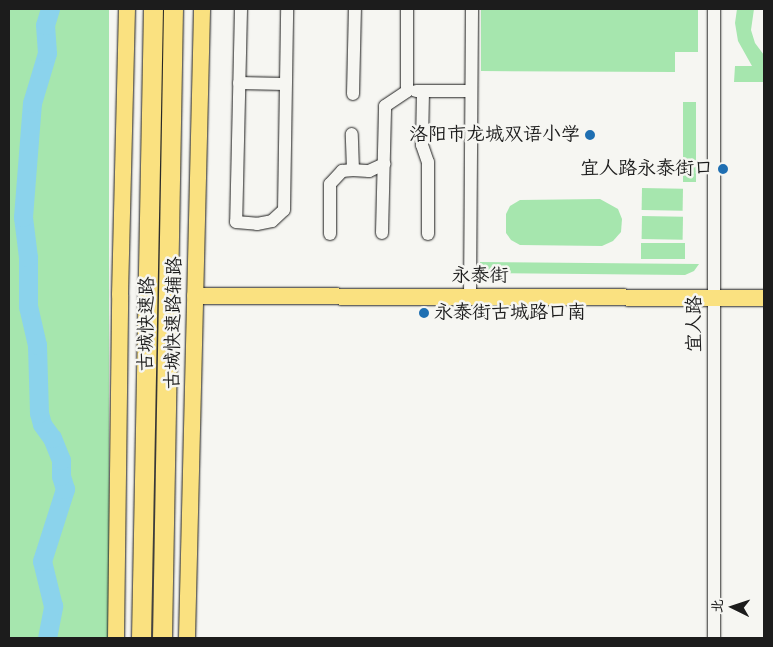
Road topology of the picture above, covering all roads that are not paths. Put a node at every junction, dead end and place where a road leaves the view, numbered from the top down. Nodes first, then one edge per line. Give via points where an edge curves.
1 (127, 9) edge
2 (154, 9) edge
3 (173, 9) edge
4 (202, 9) edge
5 (241, 9) edge
6 (287, 9) edge
7 (355, 9) edge
8 (407, 9) edge
9 (472, 9) edge
10 (706, 9) edge
11 (714, 9) edge
12 (239, 82) junction
13 (286, 84) junction
14 (406, 91) junction
15 (471, 91) junction
16 (423, 92) junction
17 (353, 94) dead end
18 (352, 134) dead end
19 (384, 164) junction
20 (353, 170) junction
21 (382, 233) dead end
22 (330, 234) dead end
23 (428, 234) dead end
24 (764, 292) edge
25 (195, 294) junction
26 (470, 294) junction
27 (710, 295) junction
28 (764, 298) edge
29 (116, 638) edge
30 (140, 638) edge
31 (162, 638) edge
32 (187, 638) edge
33 (708, 638) edge
34 (714, 638) edge

1 - 29 main road
2 - 30 highway, 古城快速路
3 - 31 highway, 古城快速路
4 - 25 main road, 古城快速路辅路
5 - 12 street
6 - 13 street
7 - 17 street
8 - 14 street
9 - 15 street
10 - 27 street, 宜人路
11 - 27 street, 宜人路
12 - 13 street
12 - 13 street via 236,222 257,224 272,221 284,210
14 - 16 street
14 - 19 street via 385,106
15 - 16 street
15 - 26 street
16 - 23 street via 422,146 428,162
18 - 20 street
19 - 20 street via 369,171
19 - 21 street
20 - 22 street via 342,171 330,184
24 - 27 main road, 永泰街
25 - 26 main road, 永泰街
25 - 32 main road, 古城快速路辅路
26 - 27 main road, 永泰街
27 - 28 main road, 永泰街
27 - 33 street, 宜人路
27 - 34 street, 宜人路

